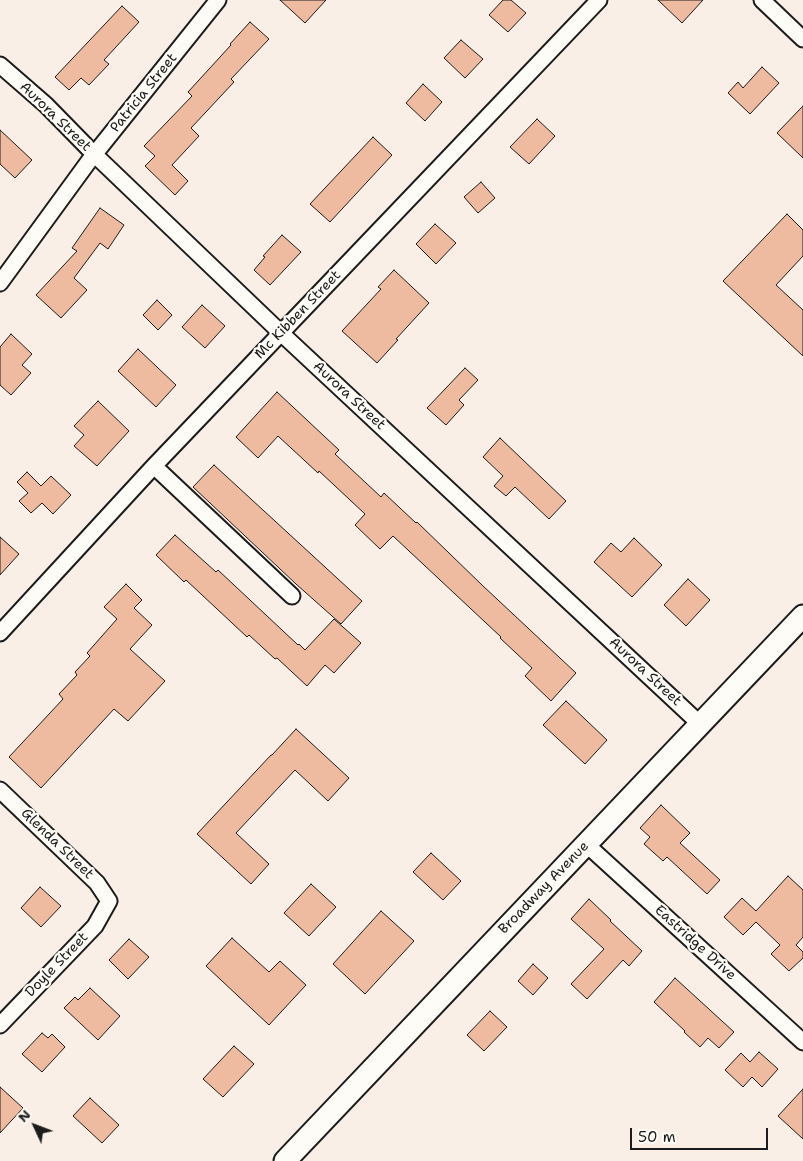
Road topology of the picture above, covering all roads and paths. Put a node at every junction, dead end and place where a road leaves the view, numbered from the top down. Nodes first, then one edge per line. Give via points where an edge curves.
1 (218, 0) edge
2 (599, 0) edge
3 (765, 1) edge
4 (803, 39) edge
5 (0, 65) edge
6 (94, 154) junction
7 (0, 283) edge
8 (281, 333) junction
9 (154, 466) junction
10 (292, 596) dead end
11 (803, 616) edge
12 (0, 633) edge
13 (700, 724) junction
14 (0, 790) edge
15 (586, 844) junction
16 (109, 901) joint
17 (0, 1026) edge
18 (803, 1042) edge
19 (285, 1161) edge

1 - 6 street, Patricia Street
2 - 8 street, Mc Kibben Street
3 - 4 street
5 - 6 street, Aurora Street via 46,105
6 - 7 street, Patricia Street
6 - 8 street, Aurora Street
8 - 9 street, Mc Kibben Street
8 - 13 street, Aurora Street
9 - 10 street
9 - 12 street, Mc Kibben Street
11 - 13 main road, Broadway Avenue
13 - 15 main road, Broadway Avenue
14 - 16 street, Glenda Street via 97,883
15 - 18 street, Eastridge Drive
15 - 19 main road, Broadway Avenue
16 - 17 street, Doyle Street via 95,926

